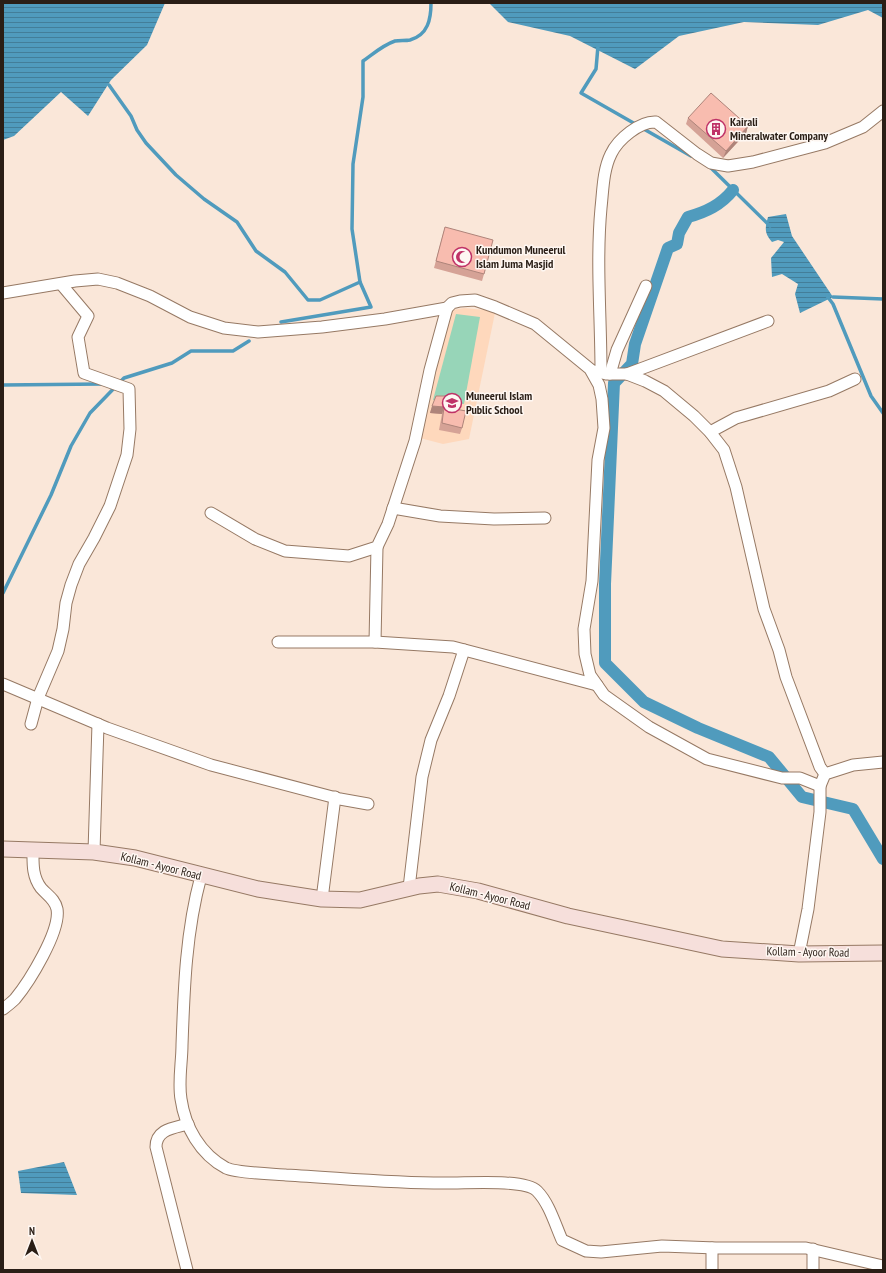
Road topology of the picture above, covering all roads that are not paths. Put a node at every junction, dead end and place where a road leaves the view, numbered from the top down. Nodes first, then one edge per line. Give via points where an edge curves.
1 (883, 111) edge
2 (61, 284) junction
3 (646, 286) dead end
4 (3, 293) edge
5 (447, 308) junction
6 (768, 321) dead end
7 (590, 369) junction
8 (616, 374) junction
9 (855, 379) dead end
10 (710, 432) junction
11 (393, 508) junction
12 (211, 513) dead end
13 (545, 518) dead end
14 (377, 547) junction
15 (278, 642) dead end
16 (375, 642) junction
17 (464, 650) junction
18 (3, 684) edge
19 (597, 685) junction
20 (38, 698) junction
21 (31, 724) dead end
22 (98, 724) junction
23 (883, 762) edge
24 (825, 774) junction
25 (820, 786) junction
26 (335, 797) junction
27 (368, 804) dead end
28 (3, 848) edge
29 (33, 850) junction
30 (94, 852) junction
31 (201, 876) junction
32 (409, 888) junction
33 (322, 899) junction
34 (883, 953) edge
35 (799, 954) junction
36 (3, 1009) edge
37 (188, 1124) junction
38 (712, 1248) junction
39 (813, 1249) junction
40 (883, 1266) edge
41 (187, 1270) edge
42 (712, 1270) edge
43 (813, 1270) edge

1 - 8 street via 863,127 825,143 728,166 711,162 697,154 656,122 627,133 620,139 610,154 603,188 598,270
2 - 4 street
2 - 5 street via 98,279 117,283 150,296 190,317 224,328 258,332 322,327
2 - 20 street via 88,316 78,337 84,373 129,389 130,430 127,455 119,482 94,538 79,564 66,603 58,651
3 - 8 street via 617,350
5 - 7 street via 452,303 475,300 512,314 535,324
5 - 11 street via 430,370 416,441
6 - 8 street
7 - 8 street
7 - 19 street via 602,399 604,428 598,460 592,581 584,629 585,654 590,674
8 - 10 street via 645,381 664,392
9 - 10 street via 828,392 736,418
10 - 24 street via 724,450 731,468 764,609 786,677 820,767
11 - 13 street via 440,516
11 - 14 street
12 - 14 street via 255,539 285,551 349,556
14 - 16 street
15 - 16 street
16 - 17 street
17 - 19 street
17 - 32 street via 431,740 422,777
18 - 20 street
19 - 25 street via 604,695 625,712 707,759 787,778 800,778
20 - 21 street
20 - 22 street
22 - 26 street via 211,765
22 - 30 street
23 - 24 street via 853,765
24 - 25 street
25 - 35 street via 820,812 808,909
26 - 27 street
26 - 33 street
28 - 29 main road, Kollam - Ayoor Road
29 - 30 main road, Kollam - Ayoor Road
29 - 36 street via 34,873 41,888 52,898 57,909 57,922 34,970 14,1000
30 - 31 main road, Kollam - Ayoor Road via 135,858
31 - 33 main road, Kollam - Ayoor Road via 258,889
31 - 37 street via 192,908 183,1020 181,1099
32 - 33 main road, Kollam - Ayoor Road via 360,900
32 - 35 main road, Kollam - Ayoor Road via 438,884 460,887 568,916 722,949
34 - 35 main road, Kollam - Ayoor Road
37 - 38 street via 203,1151 227,1169 330,1178 438,1183 498,1182 536,1190 562,1240 586,1251 662,1246
37 - 41 street via 159,1134 156,1141
38 - 39 street
38 - 42 street
39 - 40 street
39 - 43 street

